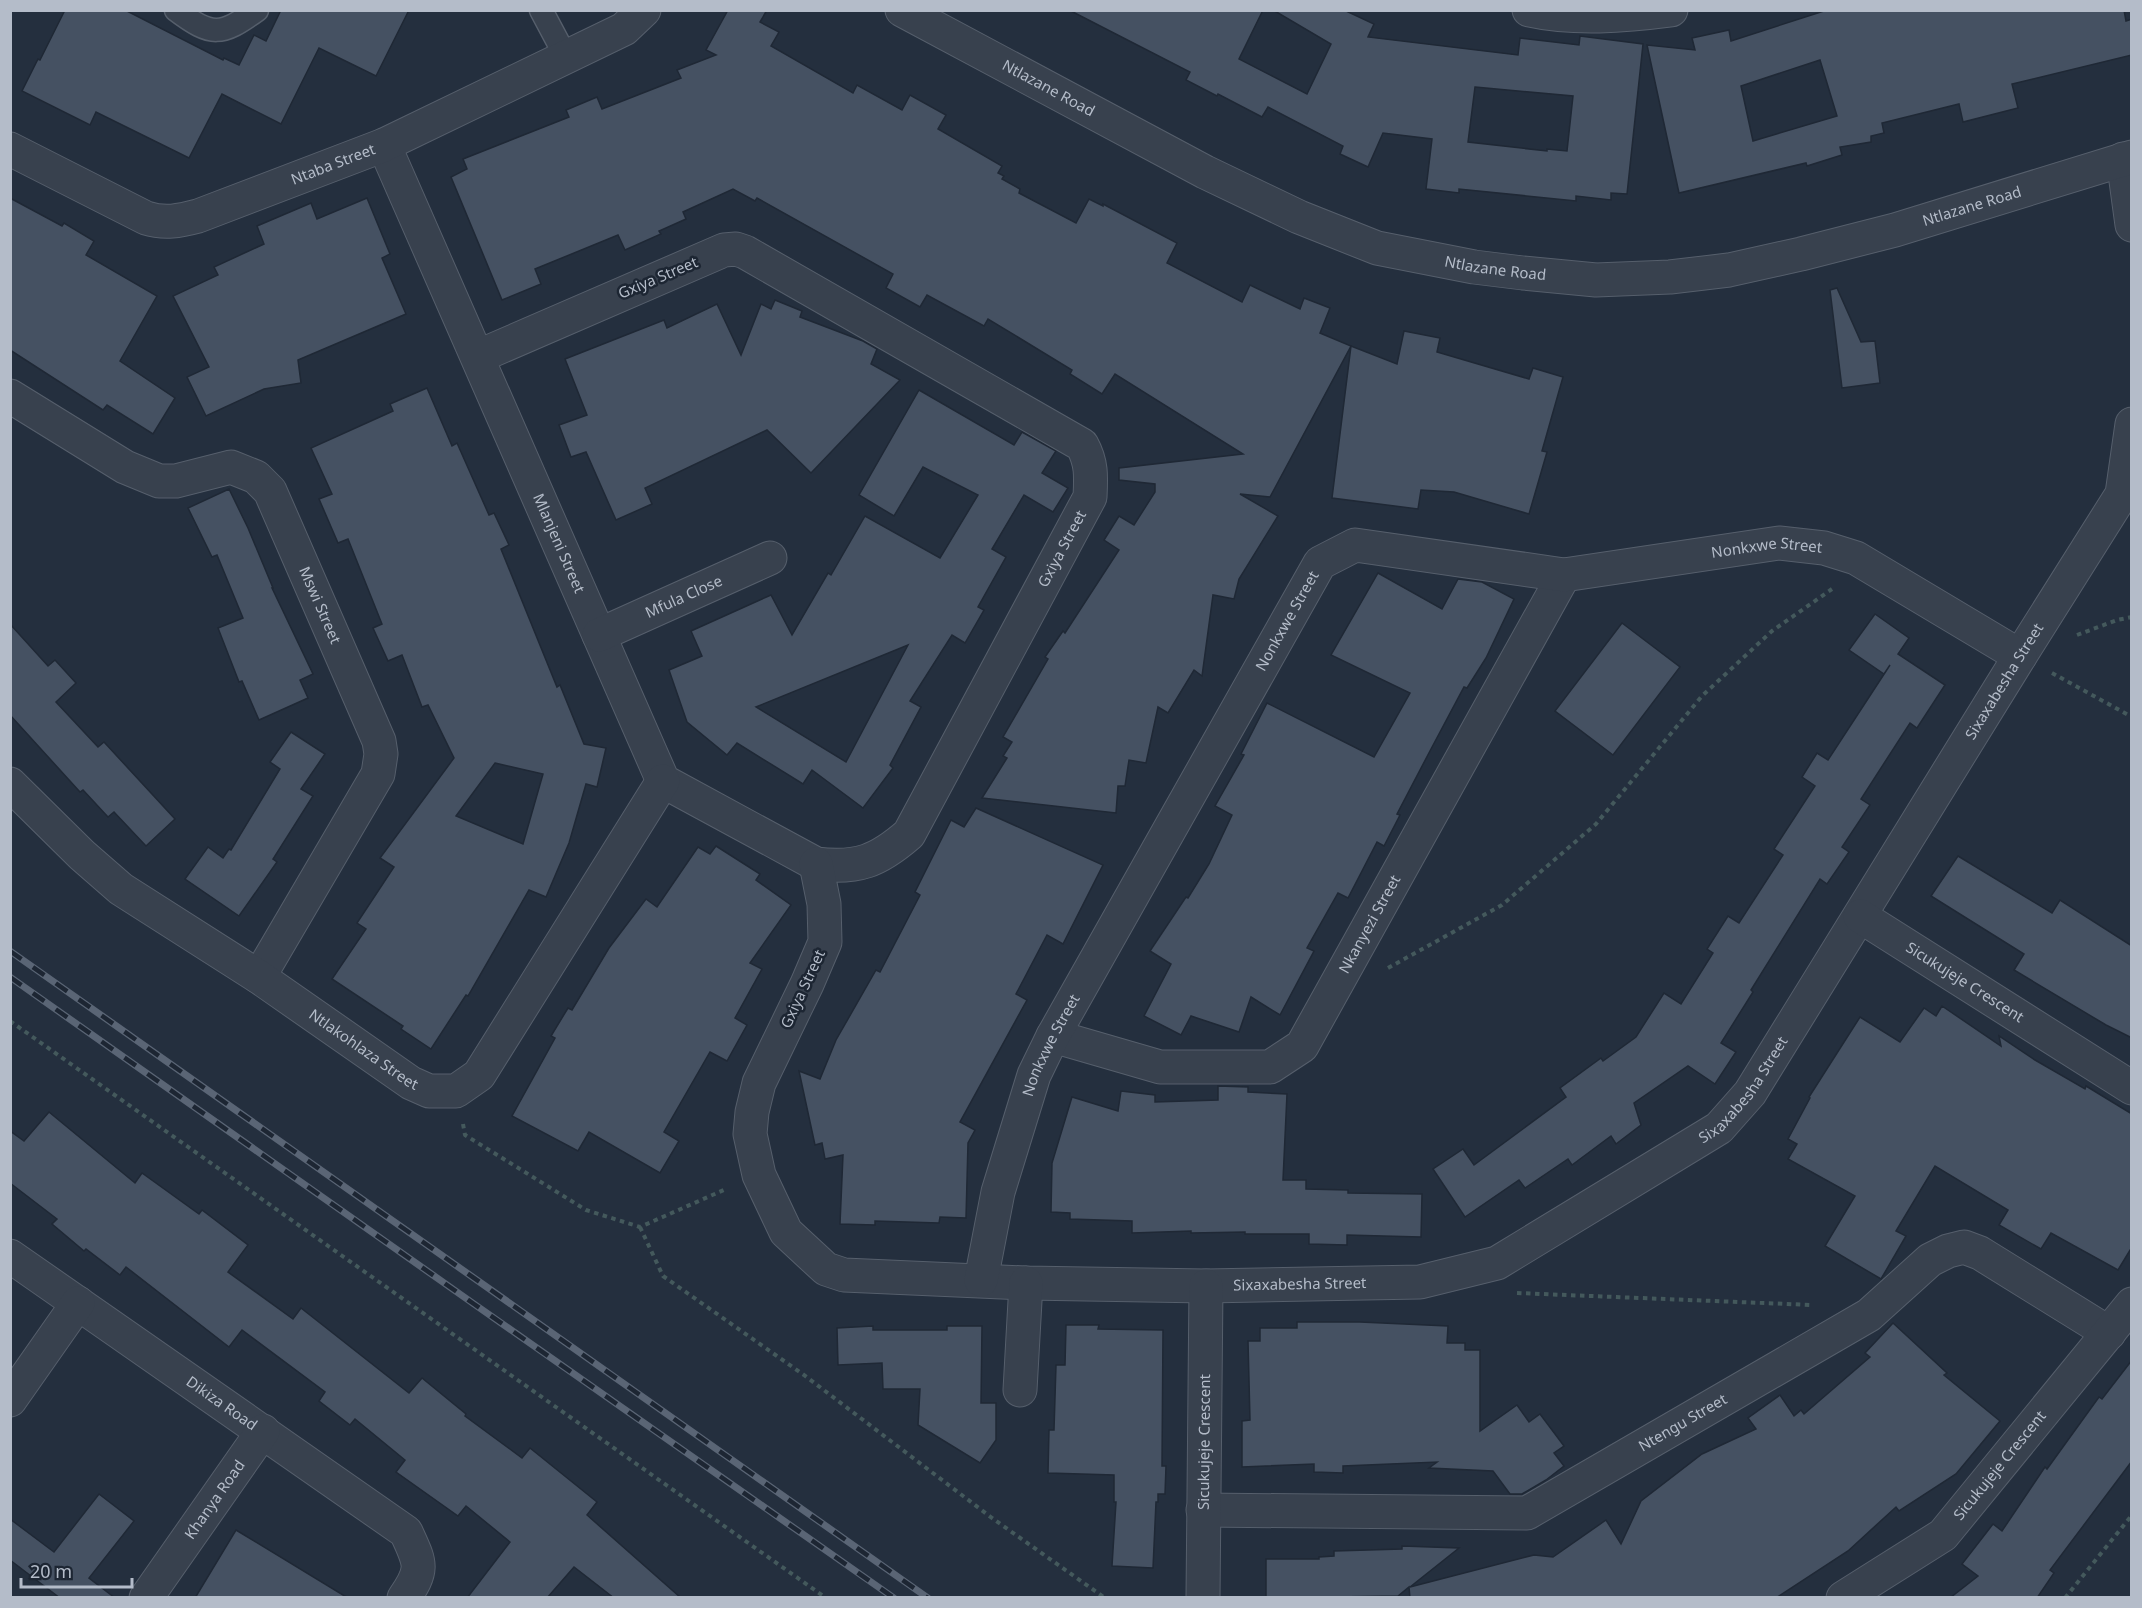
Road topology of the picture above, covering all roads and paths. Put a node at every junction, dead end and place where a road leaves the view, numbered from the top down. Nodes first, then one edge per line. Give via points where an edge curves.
1 (176, 10) edge
2 (257, 10) edge
3 (541, 10) edge
4 (644, 10) edge
5 (902, 10) edge
6 (1529, 10) edge
7 (1671, 10) edge
8 (566, 57) junction
9 (384, 145) junction
10 (10, 150) edge
11 (2127, 158) edge
12 (2132, 225) edge
13 (477, 357) junction
14 (10, 396) edge
15 (2132, 424) edge
16 (770, 558) dead end
17 (1867, 564) junction
18 (1564, 575) junction
19 (599, 635) junction
20 (2019, 656) junction
21 (2132, 717) edge
22 (663, 781) junction
23 (10, 784) edge
24 (816, 864) junction
25 (1860, 916) junction
26 (1384, 970) dead end
27 (259, 977) junction
28 (10, 1022) edge
29 (1053, 1036) junction
30 (2132, 1088) edge
31 (456, 1091) junction
32 (759, 1175) junction
33 (640, 1227) junction
34 (10, 1256) edge
35 (1497, 1263) junction
36 (981, 1281) junction
37 (1026, 1283) junction
38 (1206, 1286) junction
39 (78, 1303) junction
40 (2132, 1304) edge
41 (1815, 1305) dead end
42 (2109, 1333) junction
43 (1020, 1390) dead end
44 (10, 1400) edge
45 (263, 1431) junction
46 (1203, 1510) junction
47 (2132, 1515) edge
48 (146, 1598) edge
49 (404, 1598) edge
50 (826, 1598) edge
51 (1105, 1598) edge
52 (1203, 1598) edge
53 (1843, 1598) edge
54 (2065, 1598) edge

1 - 2 lane via 207,30 234,27
3 - 8 lane
4 - 8 street, Ntaba Street via 624,29
5 - 11 street, Ntlazane Road via 1205,172 1299,217 1377,248 1523,273 1596,280 1729,270 1895,230
6 - 7 street via 1555,16
8 - 9 street, Ntaba Street
9 - 10 street, Ntaba Street via 177,222 146,218
9 - 13 street, Mlanjeni Street
11 - 12 street
13 - 19 street, Mlanjeni Street
13 - 24 street, Gxiya Street via 724,250 736,249 1082,445 1092,471 1090,497 909,834 889,851 865,862 839,867
14 - 27 street, Mswi Street via 125,467 159,482 231,467 256,477 270,491 374,730 381,754 378,774
15 - 20 street, Sixaxabesha Street via 2122,494
16 - 19 street, Mfula Close
17 - 18 street, Nonkxwe Street via 1824,548 1779,543
17 - 20 street, Nonkxwe Street
17 - 26 path via 1772,631 1745,655 1702,696 1596,824 1502,904
18 - 29 street, Nonkxwe Street via 1355,545 1320,563
18 - 29 street, Nkanyezi Street via 1302,1046 1270,1067 1160,1067
19 - 22 street, Mlanjeni Street
20 - 21 path
20 - 25 street, Sixaxabesha Street
22 - 24 street
22 - 31 street via 479,1076
23 - 27 street, Ntlakohlaza Street via 121,889
24 - 32 street, Gxiya Street via 824,904 825,942 759,1083 750,1134
25 - 30 street, Sicukujeje Crescent
25 - 35 street, Sixaxabesha Street via 1750,1093 1719,1128
27 - 31 street, Ntlakohlaza Street via 411,1083 429,1090
28 - 50 path
29 - 36 street, Nonkxwe Street via 1034,1076 998,1192
31 - 33 path via 465,1135 586,1210
32 - 33 path
32 - 36 street, Sixaxabesha Street via 786,1232 826,1269 844,1275
33 - 51 path via 663,1276 804,1375
34 - 39 street, Dikiza Road
35 - 38 street, Sixaxabesha Street via 1420,1282
35 - 41 path via 1516,1293
36 - 37 street, Sixaxabesha Street
37 - 38 street, Sixaxabesha Street
37 - 43 street
38 - 46 street, Sicukujeje Crescent
39 - 44 street
39 - 45 street, Dikiza Road
40 - 42 street, Sicukujeje Crescent
42 - 46 street, Ntengu Street via 1980,1253 1964,1247 1930,1260 1869,1315 1527,1513
42 - 53 street, Sicukujeje Crescent via 1943,1535
45 - 48 street, Khanya Road
45 - 49 street, Dikiza Road via 406,1532 420,1562 416,1581
46 - 52 street, Sicukujeje Crescent
47 - 54 path

